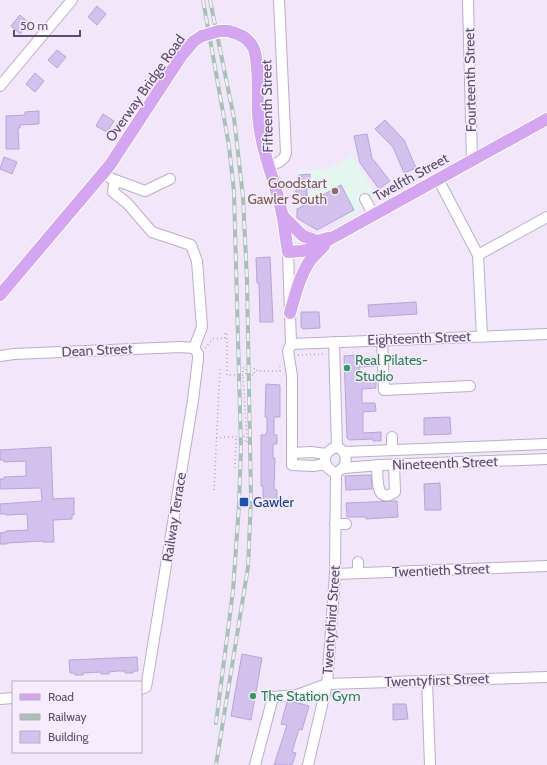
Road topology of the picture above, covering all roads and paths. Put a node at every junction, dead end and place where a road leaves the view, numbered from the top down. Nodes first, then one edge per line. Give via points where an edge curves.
1 (72, 0) edge
2 (279, 0) edge
3 (468, 0) edge
4 (0, 86) edge
5 (547, 119) edge
6 (472, 161) junction
7 (268, 166) junction
8 (102, 174) junction
9 (170, 179) dead end
10 (438, 179) junction
11 (115, 180) junction
12 (365, 199) dead end
13 (373, 214) junction
14 (283, 216) junction
15 (547, 217) edge
16 (333, 236) junction
17 (288, 252) junction
18 (478, 255) junction
19 (0, 296) edge
20 (290, 313) junction
21 (547, 334) edge
22 (482, 336) junction
23 (382, 340) junction
24 (334, 342) junction
25 (291, 344) junction
26 (196, 351) junction
27 (294, 355) dead end
28 (0, 356) edge
29 (327, 356) dead end
30 (280, 364) dead end
31 (220, 368) dead end
32 (243, 375) junction
33 (470, 386) dead end
34 (216, 438) junction
35 (236, 438) junction
36 (392, 438) dead end
37 (547, 444) edge
38 (445, 448) junction
39 (340, 449) junction
40 (381, 450) junction
41 (392, 450) junction
42 (292, 453) junction
43 (326, 459) junction
44 (547, 459) edge
45 (446, 463) junction
46 (379, 465) junction
47 (394, 465) junction
48 (235, 468) dead end
49 (340, 470) junction
50 (214, 490) dead end
51 (358, 562) dead end
52 (547, 566) edge
53 (358, 573) junction
54 (335, 574) junction
55 (547, 677) edge
56 (427, 681) junction
57 (327, 684) junction
58 (143, 688) edge
59 (12, 698) edge
60 (0, 699) edge
61 (255, 765) edge
62 (308, 765) edge
63 (430, 765) edge

1 - 4 street
2 - 7 street, Fifteenth Street via 286,153 279,162
3 - 6 street, Fourteenth Street
5 - 6 main road, Twelfth Street
6 - 10 main road, Twelfth Street
7 - 8 main road, Overway Bridge Road, bridge via 259,125 256,59 253,47 238,33 219,31 194,41 182,55
7 - 14 main road, Fifteenth Street
8 - 11 street
8 - 19 main road, Overway Bridge Road
9 - 11 street via 145,191
10 - 13 main road, Twelfth Street
10 - 18 street
11 - 26 street, Railway Terrace via 113,192 127,203 152,232 191,245 197,261 202,327
12 - 13 street
13 - 16 main road, Twelfth Street
14 - 16 main road via 303,236 316,240
14 - 17 main road, Fifteenth Street
15 - 18 street
16 - 17 main road, Twelfth Street via 312,249
16 - 20 main road via 310,262 298,285
17 - 20 street, Fifteenth Street
18 - 22 street
20 - 25 street, Fifteenth Street
21 - 22 street, Eighteenth Street
22 - 23 street, Eighteenth Street
23 - 24 street, Eighteenth Street
23 - 33 street via 384,390
24 - 25 street, Eighteenth Street
24 - 39 street
25 - 42 street, Fifteenth Street via 288,351 292,371
26 - 28 street, Dean Street via 173,347
26 - 32 path via 202,352 213,339 225,338 227,333 227,375
26 - 58 street, Railway Terrace via 198,359 193,400
27 - 29 path
30 - 32 path via 280,371 254,369 254,375 246,375 246,368 243,368
31 - 34 path
32 - 35 path via 247,442 244,436
34 - 35 path
34 - 50 path
35 - 48 path
36 - 41 street
37 - 38 street, Nineteenth Street
38 - 41 street, Nineteenth Street
38 - 45 street
39 - 40 street, Nineteenth Street
39 - 43 street via 331,449
39 - 49 street via 346,460
40 - 41 street, Nineteenth Street
40 - 46 street
42 - 43 street via 311,452
42 - 43 street, Fifteenth Street via 292,466 313,466
43 - 49 street via 329,469
44 - 45 street, Nineteenth Street
45 - 47 street, Nineteenth Street via 411,468
46 - 47 street, Nineteenth Street
46 - 47 street via 378,489 383,496 395,492
46 - 49 street, Nineteenth Street
49 - 54 street, Twentythird Street via 340,524
51 - 53 street
52 - 53 street, Twentieth Street
53 - 54 street, Twentieth Street
54 - 57 street, Twentythird Street
55 - 56 street, Twentyfirst Street
56 - 57 street, Twentyfirst Street
56 - 63 street
57 - 61 street, Twentyfirst Street via 297,695 274,697
57 - 62 street, Twentythird Street
59 - 60 street

